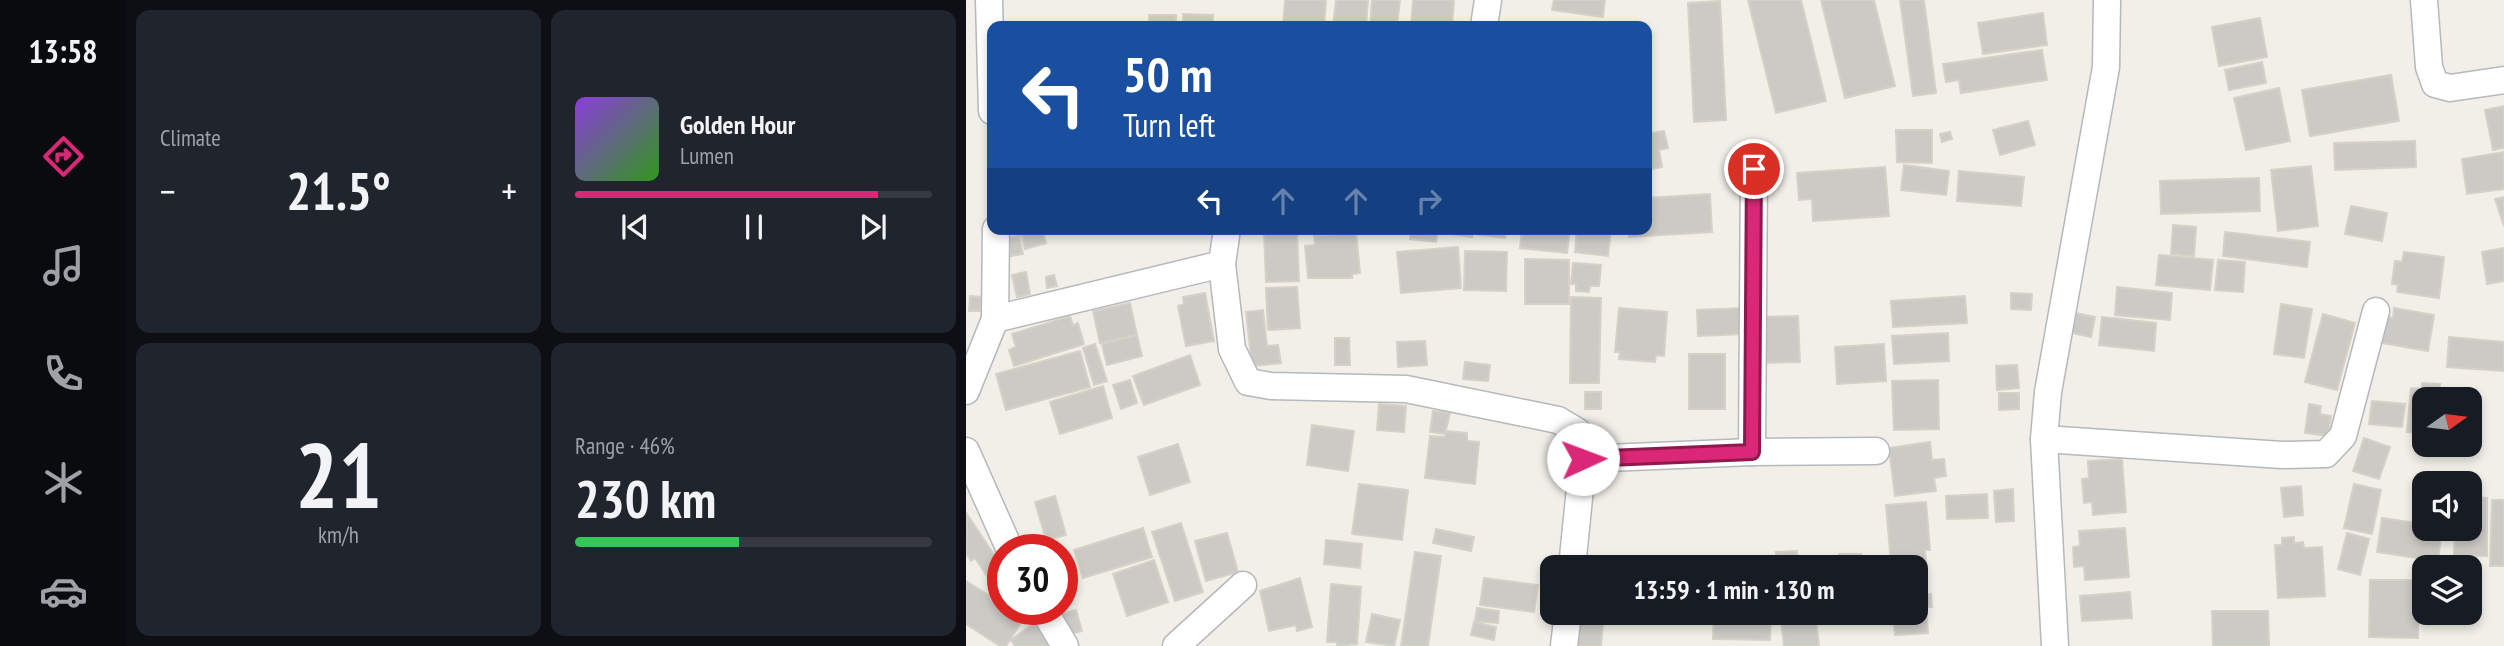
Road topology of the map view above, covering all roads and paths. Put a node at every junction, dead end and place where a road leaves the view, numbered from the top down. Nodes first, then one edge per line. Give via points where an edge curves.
1 (989, 0) edge
2 (1488, 0) edge
3 (2107, 0) edge
4 (2424, 0) edge
5 (990, 21) edge
6 (1485, 21) edge
7 (2504, 80) edge
8 (1754, 169) dead end
9 (996, 235) edge
10 (1226, 235) edge
11 (1222, 264) junction
12 (2376, 311) dead end
13 (995, 319) junction
14 (966, 391) edge
15 (2044, 439) junction
16 (966, 451) edge
17 (1752, 452) junction
18 (1876, 452) dead end
19 (1583, 459) junction
20 (1003, 534) edge
21 (1573, 555) edge
22 (1243, 585) dead end
23 (1053, 625) edge
24 (1566, 625) edge
25 (1065, 646) edge
26 (1175, 646) edge
27 (1564, 646) edge
28 (2055, 646) edge

1 - 5 street
2 - 6 street
3 - 15 street via 2106,66 2048,392
4 - 7 street via 2429,67 2435,84 2451,88
8 - 17 street
9 - 13 street
10 - 11 street
11 - 13 street
11 - 19 street via 1231,349 1248,382 1406,389 1558,420 1578,432
12 - 15 street via 2343,436 2326,454
13 - 14 street
15 - 28 street
16 - 20 street
17 - 18 street
17 - 19 street
19 - 21 street
22 - 26 street
23 - 25 street
24 - 27 street

